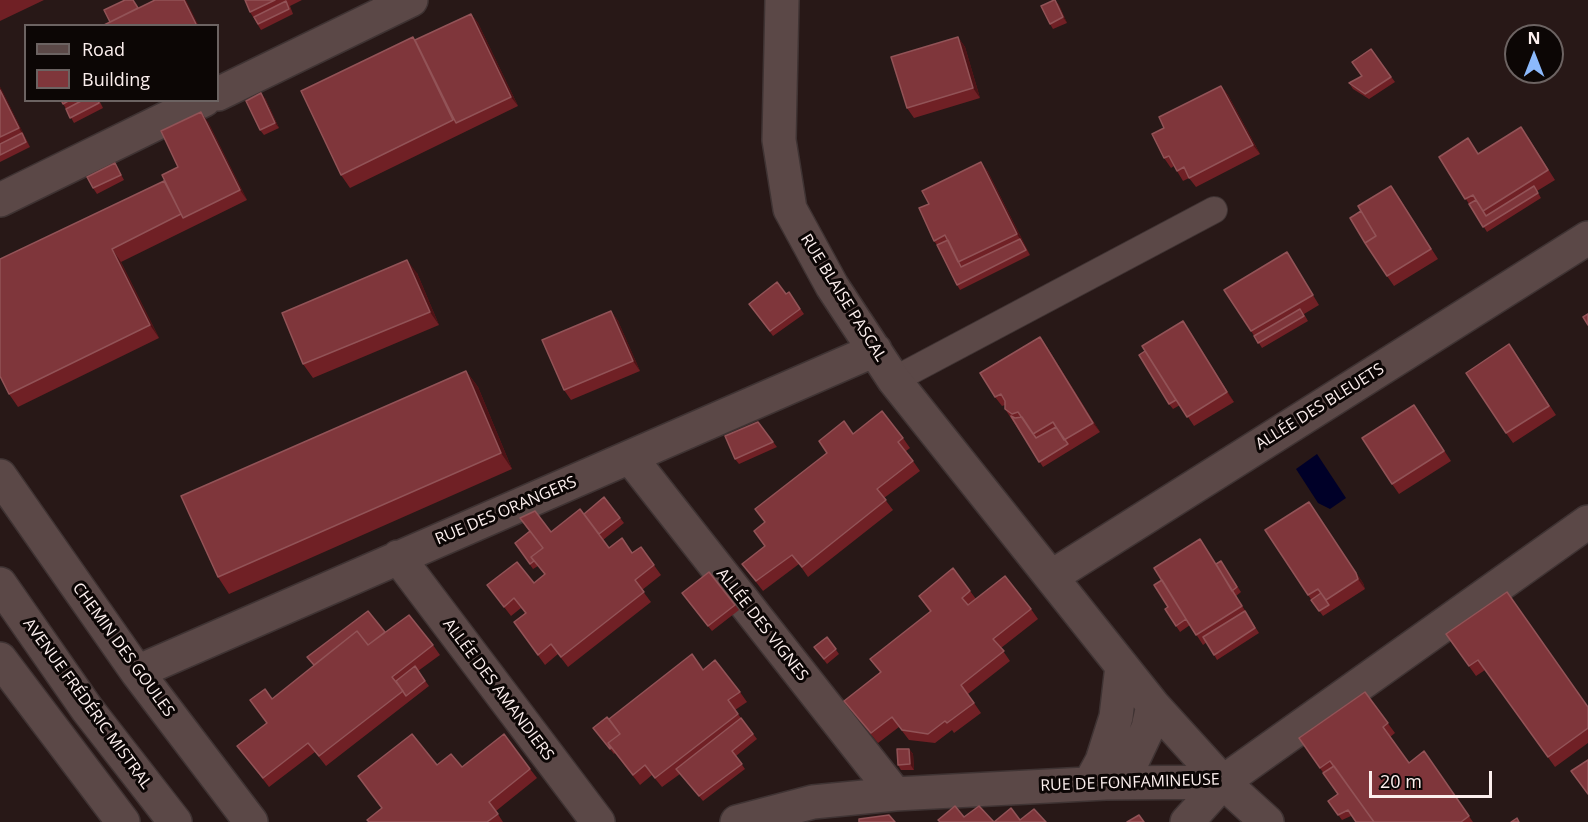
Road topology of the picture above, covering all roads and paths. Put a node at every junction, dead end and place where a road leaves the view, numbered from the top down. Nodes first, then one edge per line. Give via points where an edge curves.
1 (411, 0) edge
2 (783, 0) edge
3 (219, 94) edge
4 (200, 102) edge
5 (0, 200) edge
6 (1214, 210) dead end
7 (1588, 238) edge
8 (875, 350) junction
9 (894, 380) junction
10 (630, 457) junction
11 (0, 476) edge
12 (1588, 522) edge
13 (398, 557) junction
14 (1051, 577) junction
15 (0, 584) edge
16 (0, 659) edge
17 (1122, 666) junction
18 (137, 672) junction
19 (1153, 705) junction
20 (1223, 782) junction
21 (1106, 783) junction
22 (895, 794) junction
23 (123, 822) edge
24 (176, 822) edge
25 (251, 822) edge
26 (598, 822) edge
27 (737, 822) edge
28 (1187, 822) edge
29 (1267, 822) edge

1 - 3 street
2 - 8 street, RUE BLAISE PASCAL via 778,140 790,209 832,286
4 - 5 street
6 - 9 lane, RUE BLAISE PASCAL
7 - 14 street, ALLÉE DES BLEUETS
8 - 9 street, RUE BLAISE PASCAL
8 - 10 street, RUE DES ORANGERS
9 - 14 street, RUE BLAISE PASCAL
10 - 13 street, RUE DES ORANGERS
10 - 22 street, ALLÉE DES VIGNES
11 - 18 street, CHEMIN DES GOULES
12 - 20 street, RUE DE FONFAMINEUSE
13 - 18 street, RUE DES ORANGERS
13 - 26 street, ALLÉE DES AMANDIERS
14 - 17 street, RUE BLAISE PASCAL
15 - 24 street, AVENUE FRÉDÉRIC MISTRAL via 87,709
16 - 23 street
17 - 19 street, RUE BLAISE PASCAL
17 - 21 street via 1116,717 1102,761
18 - 25 street, CHEMIN DES GOULES
19 - 20 street, RUE BLAISE PASCAL
19 - 21 street via 1148,728
20 - 21 street, RUE DE FONFAMINEUSE
20 - 28 street
20 - 29 street, RUE BLAISE PASCAL
21 - 22 street, RUE DE FONFAMINEUSE
22 - 27 street, RUE DE FONFAMINEUSE via 813,802

